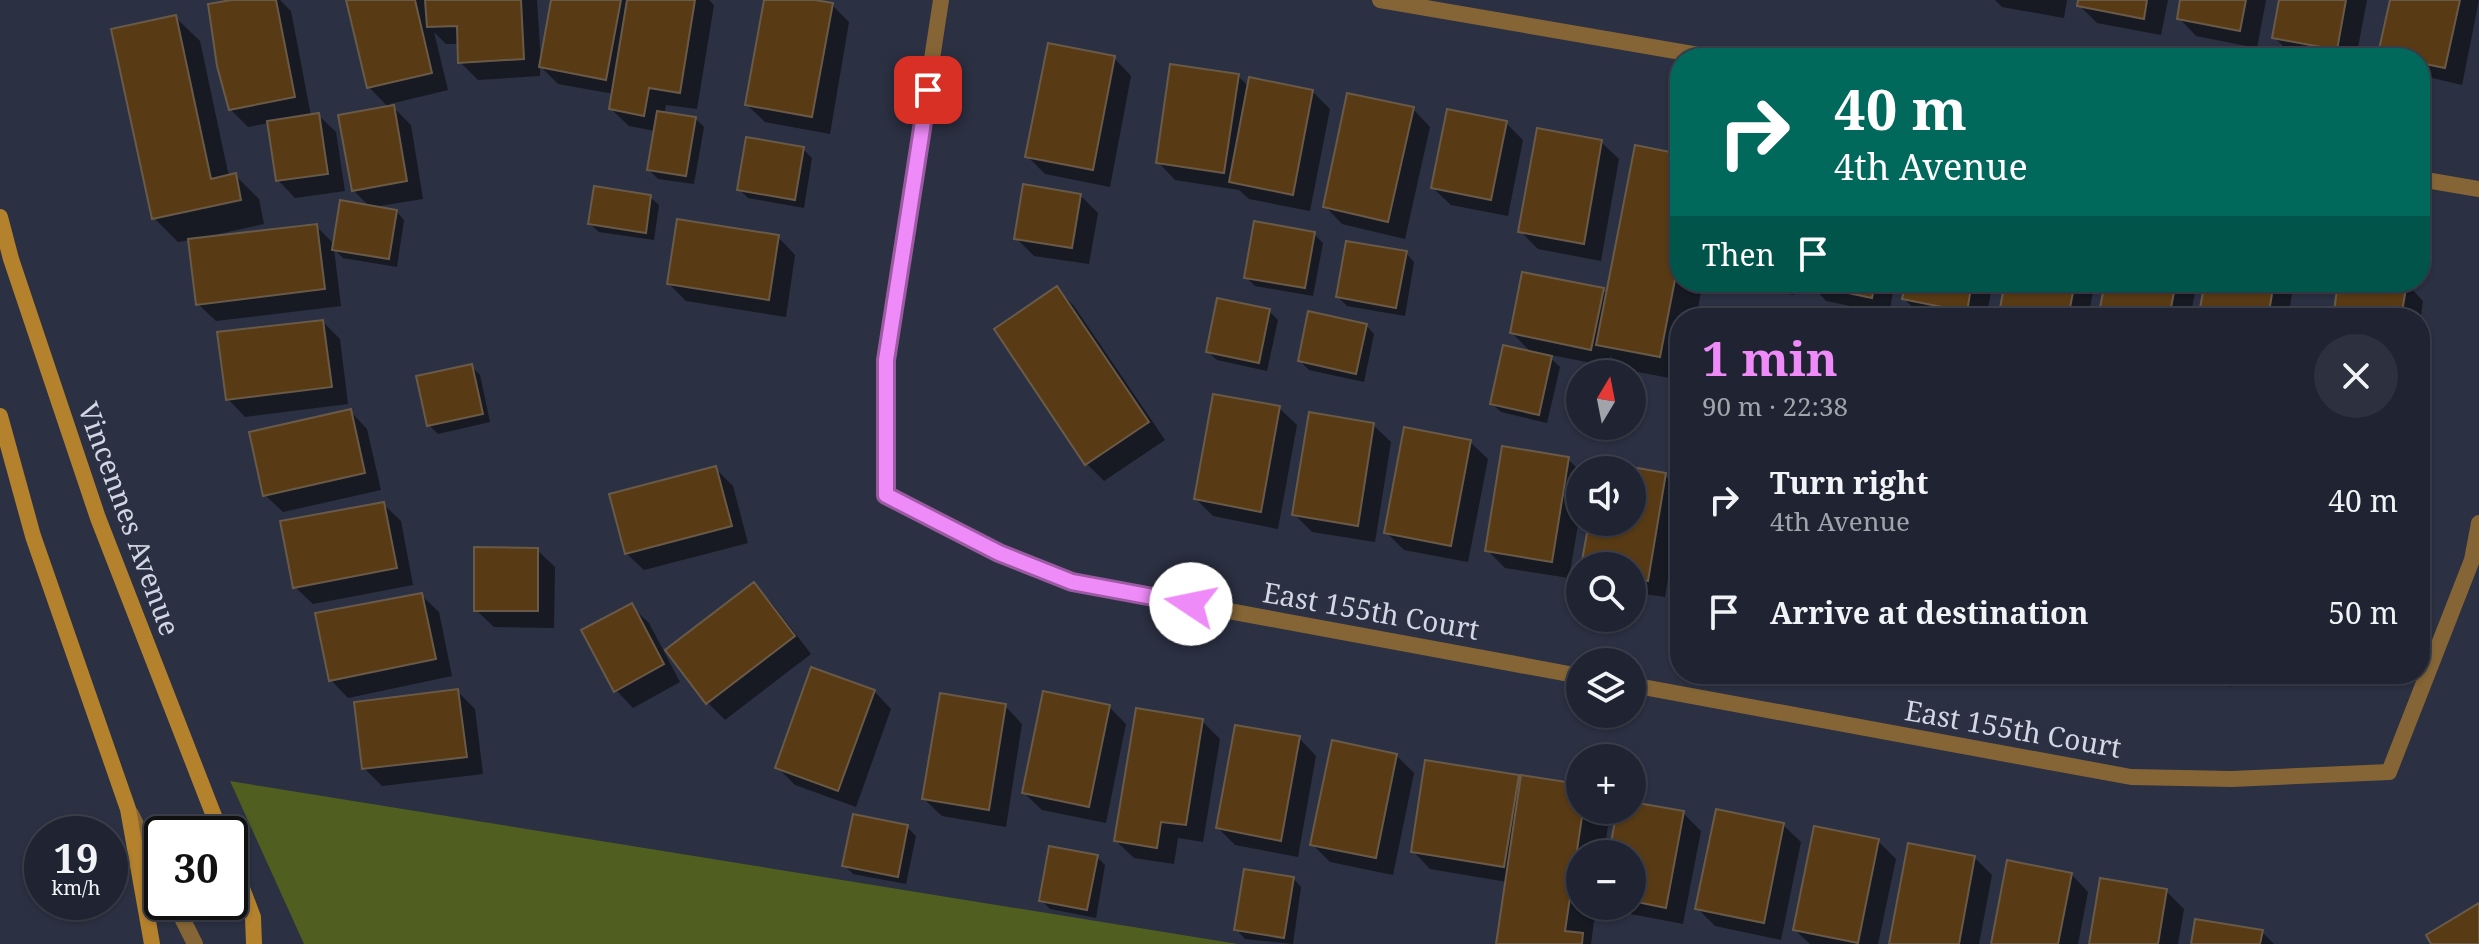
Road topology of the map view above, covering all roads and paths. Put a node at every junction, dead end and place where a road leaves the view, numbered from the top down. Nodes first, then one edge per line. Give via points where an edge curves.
1 (941, 0) edge
2 (1380, 0) edge
3 (1670, 50) edge
4 (2430, 181) edge
5 (2479, 189) edge
6 (0, 217) edge
7 (0, 416) edge
8 (2479, 523) edge
9 (2430, 667) edge
10 (1566, 673) edge
11 (2423, 684) edge
12 (1646, 688) edge
13 (128, 809) junction
14 (214, 816) edge
15 (144, 841) edge
16 (248, 904) edge
17 (183, 920) edge
18 (152, 944) edge
19 (195, 944) edge
20 (254, 944) edge

1 - 10 street, East 155th Court via 886,360 886,495 999,553 1072,582
2 - 3 street
4 - 5 street
6 - 14 street, Vincennes Avenue via 98,518
7 - 13 street via 33,536
8 - 9 street, East 155th Court via 2472,560
11 - 12 street, East 155th Court via 2389,772 2232,779 2131,777
13 - 15 street
13 - 18 street
16 - 20 street
17 - 19 street

